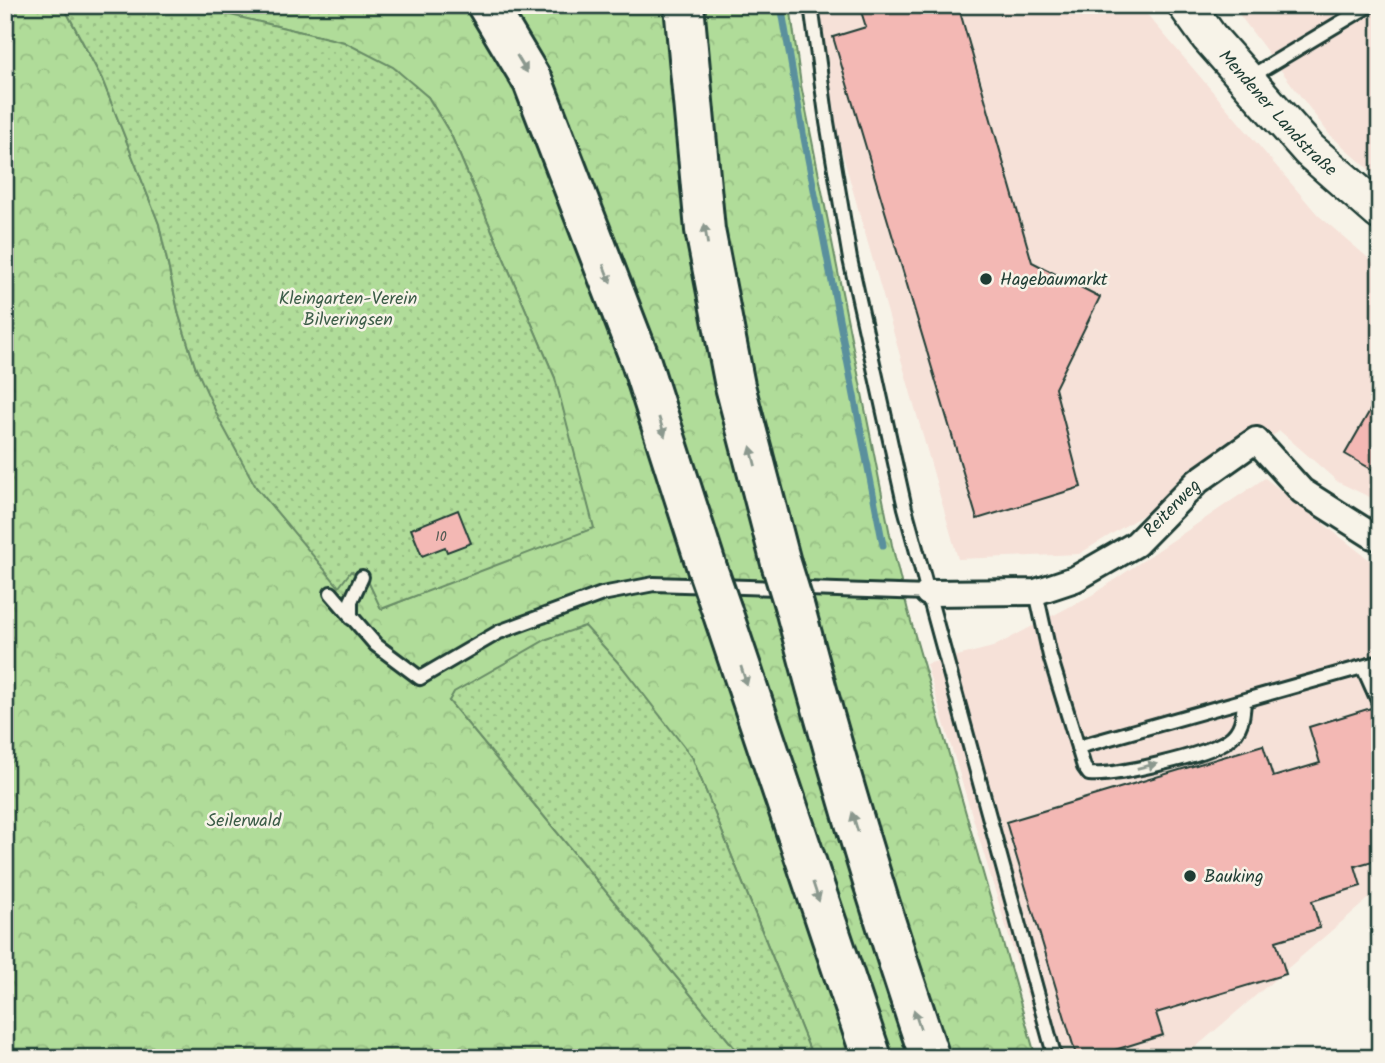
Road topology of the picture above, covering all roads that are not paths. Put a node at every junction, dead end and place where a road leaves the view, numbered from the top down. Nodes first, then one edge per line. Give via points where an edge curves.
1 (487, 5) edge
2 (684, 5) edge
3 (811, 5) edge
4 (1186, 5) edge
5 (1370, 5) edge
6 (1246, 79) junction
7 (1380, 212) edge
8 (1380, 538) edge
9 (362, 577) dead end
10 (1036, 592) junction
11 (331, 593) dead end
12 (928, 593) junction
13 (351, 618) junction
14 (1380, 662) edge
15 (1363, 667) junction
16 (1244, 701) junction
17 (1380, 705) edge
18 (1078, 747) junction
19 (872, 1058) edge
20 (930, 1058) edge
21 (1055, 1058) edge

1 -> 19 highway, bridge via 533,82 641,362
20 -> 2 highway, bridge via 823,716 735,386 705,230
3 - 12 lane via 850,259
4 - 6 main road, Mendener Landstraße
5 - 6 lane
6 - 7 main road, Mendener Landstraße via 1309,150
8 - 10 street, Reiterweg via 1302,491 1256,440 1198,481 1136,544 1075,579
9 - 13 lane via 351,601
10 - 12 street, Reiterweg
10 - 18 lane
11 - 13 lane
12 - 13 lane via 654,584 602,594 499,632 420,678 376,645
12 - 21 lane
14 - 15 lane
15 - 16 lane
15 - 17 lane
16 - 18 lane
18 -> 16 lane via 1090,774 1104,776 1186,757 1227,740 1243,722

